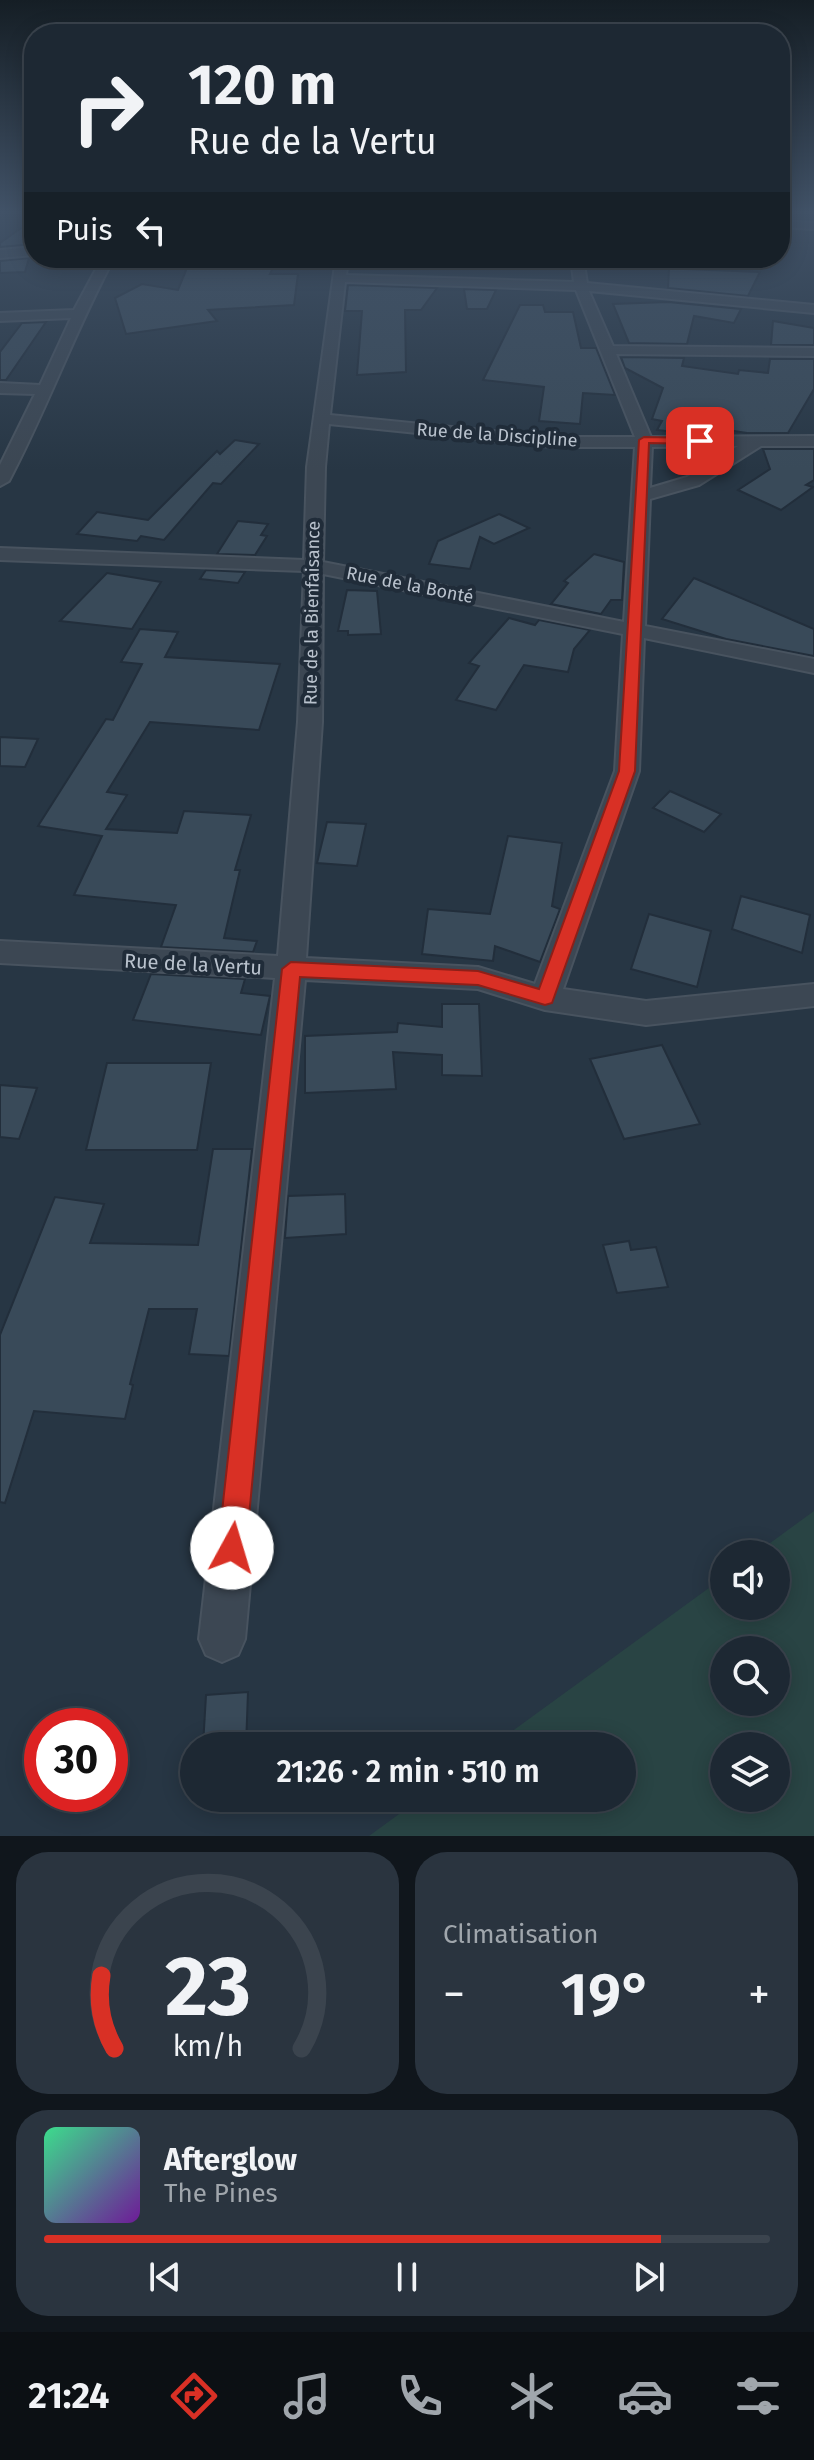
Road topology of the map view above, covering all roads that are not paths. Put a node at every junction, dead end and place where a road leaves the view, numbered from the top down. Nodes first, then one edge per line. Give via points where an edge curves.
1 (85, 299) edge
2 (337, 299) edge
3 (586, 299) edge
4 (709, 299) edge
5 (814, 309) edge
6 (77, 314) junction
7 (0, 317) edge
8 (607, 350) junction
9 (814, 352) edge
10 (0, 388) edge
11 (48, 390) junction
12 (324, 419) junction
13 (644, 440) junction
14 (814, 441) edge
15 (756, 442) junction
16 (0, 481) edge
17 (641, 496) junction
18 (0, 554) edge
19 (313, 566) junction
20 (634, 630) junction
21 (814, 666) edge
22 (0, 952) edge
23 (291, 969) junction
24 (814, 995) edge
25 (545, 998) junction
26 (222, 1639) dead end

1 - 6 street
2 - 12 street, Rue de la Bienfaisance
3 - 8 street
4 - 5 street
6 - 7 street
6 - 11 street
8 - 9 street
8 - 13 street
10 - 11 street
11 - 16 street
12 - 13 street, Rue de la Discipline via 553,442
12 - 19 street, Rue de la Bienfaisance via 316,467
13 - 15 street, Rue de la Discipline
13 - 17 street
14 - 15 street, Rue de la Discipline
15 - 17 street via 693,481
17 - 20 street
18 - 19 street, Rue de la Bonté
19 - 20 street, Rue de la Bonté
19 - 23 street, Rue de la Bienfaisance via 310,722
20 - 21 street, Rue de la Bonté
20 - 25 street via 627,771
22 - 23 street, Rue de la Vertu
23 - 25 street, Rue de la Vertu via 478,978
23 - 26 street, Rue de la Bienfaisance
24 - 25 street, Rue de la Vertu via 646,1013

